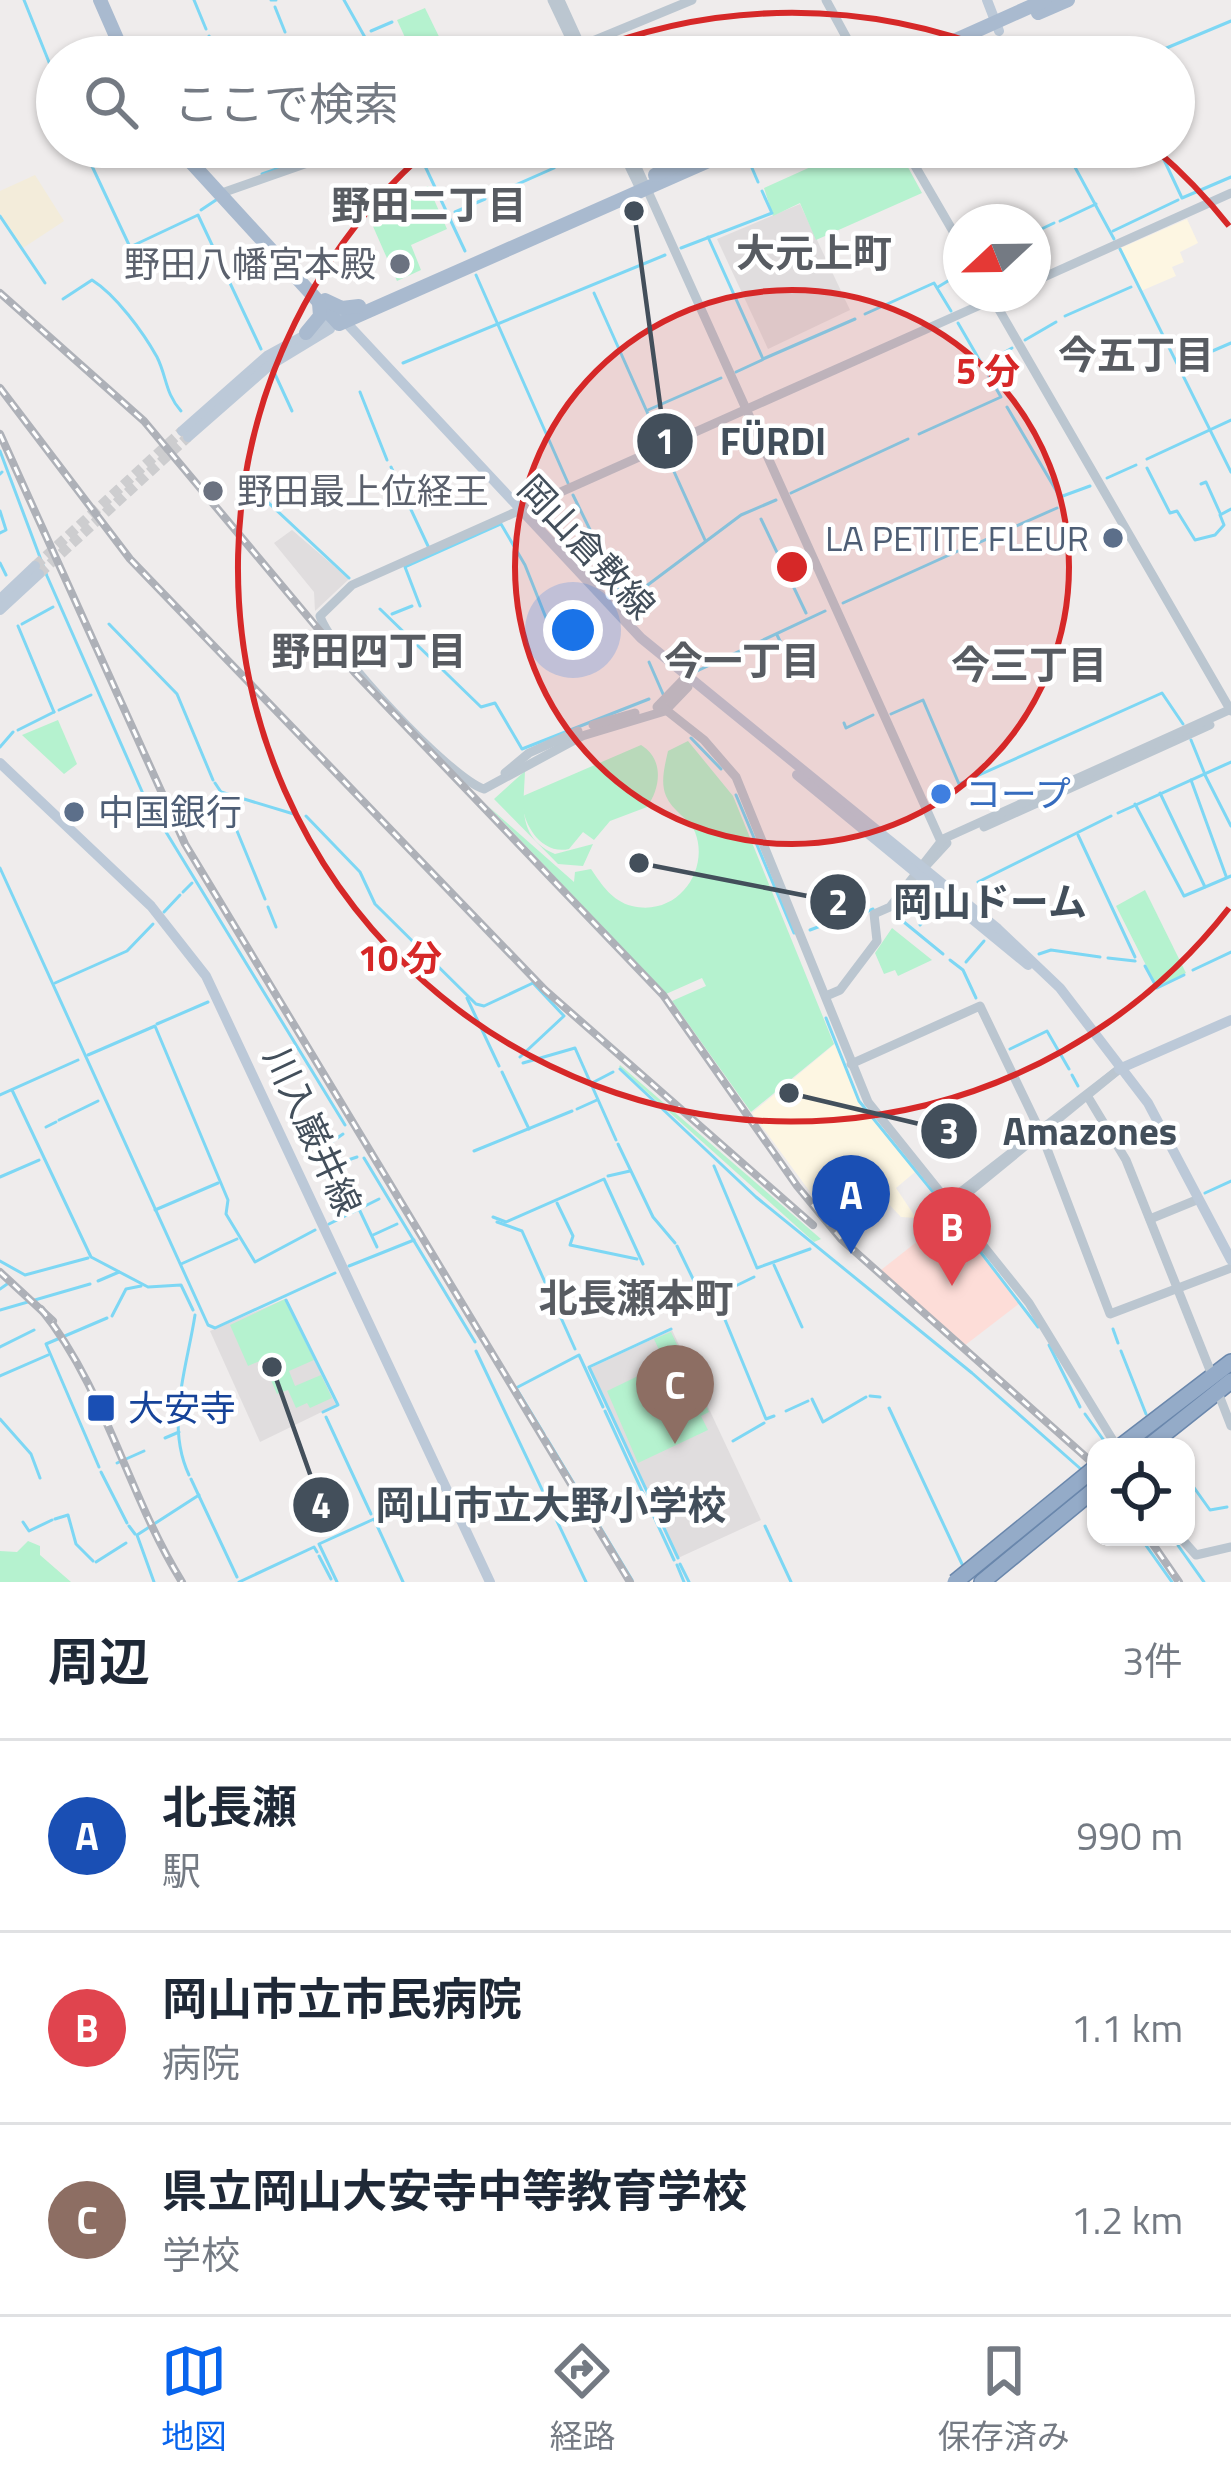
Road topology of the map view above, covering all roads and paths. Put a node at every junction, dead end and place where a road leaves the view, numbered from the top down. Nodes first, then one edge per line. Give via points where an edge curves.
1 (103, 0) edge
2 (556, 0) edge
3 (692, 0) edge
4 (822, 0) edge
5 (987, 0) edge
6 (1045, 0) edge
7 (1067, 0) edge
8 (997, 26) junction
9 (119, 36) edge
10 (573, 36) edge
11 (614, 36) edge
12 (842, 36) edge
13 (972, 36) edge
14 (979, 36) edge
15 (200, 168) edge
16 (293, 168) edge
17 (634, 168) edge
18 (680, 168) edge
19 (692, 168) edge
20 (916, 168) edge
21 (643, 189) junction
22 (222, 193) junction
23 (1231, 193) edge
24 (943, 214) edge
25 (1051, 274) edge
26 (401, 297) junction
27 (322, 301) junction
28 (359, 306) junction
29 (959, 312) edge
30 (1000, 312) edge
31 (339, 320) junction
32 (308, 336) junction
33 (357, 339) junction
34 (745, 411) junction
35 (185, 434) tunnel mouth
36 (518, 513) junction
37 (0, 599) edge
38 (0, 610) edge
39 (685, 682) junction
40 (663, 708) junction
41 (1231, 711) edge
42 (0, 767) edge
43 (942, 844) junction
44 (918, 869) junction
45 (826, 997) junction
46 (1231, 1020) edge
47 (850, 1064) junction
48 (1121, 1068) junction
49 (1088, 1097) junction
50 (1040, 1129) junction
51 (1194, 1201) junction
52 (951, 1203) junction
53 (1150, 1219) junction
54 (1231, 1267) edge
55 (1177, 1289) junction
56 (1231, 1362) edge
57 (1210, 1370) dead end
58 (1231, 1381) edge
59 (1219, 1395) dead end
60 (1177, 1411) junction
61 (1231, 1426) edge
62 (1112, 1438) edge
63 (1133, 1438) edge
64 (1155, 1438) edge
65 (1087, 1474) edge
66 (1087, 1495) edge
67 (1188, 1546) edge
68 (1231, 1547) edge
69 (487, 1582) edge
70 (955, 1582) edge
71 (982, 1582) edge

1 - 9 main road
2 - 10 street
3 - 11 street
4 - 12 street
5 - 8 main road
6 - 8 main road
7 - 8 main road
8 - 13 main road
8 - 14 main road
15 - 22 main road
16 - 22 street
17 - 21 street
18 - 21 main road
19 - 21 main road
20 - 24 street
21 - 26 main road
21 - 28 main road
21 - 34 street
22 - 27 main road
23 - 25 street
26 - 31 main road
26 - 33 main road via 362,320
27 - 28 main road
27 - 31 main road
27 - 32 main road
28 - 31 main road
29 - 34 street
30 - 41 street
31 - 32 main road
31 - 33 main road, 岡山倉敷線
32 - 33 main road
32 - 35 main road via 254,366
33 - 36 main road, 岡山倉敷線
34 - 36 street
34 - 43 street
36 - 39 main road, 岡山倉敷線 via 606,613
36 - 40 street via 358,584 322,611 323,627 477,788 497,786 592,731
37 - 38 main road via 37,570
39 - 40 street
39 - 44 main road, 岡山倉敷線
40 - 45 street via 736,777
41 - 43 street
42 - 69 main road, 川入巌井線 via 151,906 206,976
43 - 44 street
44 - 45 street via 890,907 874,914 877,941
44 - 48 main road, 岡山倉敷線 via 1034,961
45 - 47 street
46 - 48 main road
47 - 50 street via 980,1006
47 - 52 street via 877,1115
48 - 49 street
48 - 50 street
48 - 51 main road, 岡山倉敷線
48 - 54 main road, 岡山倉敷線
49 - 50 street
49 - 53 street
50 - 52 street
50 - 55 street via 1110,1314
51 - 53 street
51 - 54 main road, 岡山倉敷線
52 - 62 street via 1047,1328
53 - 55 street
54 - 55 street
55 - 57 street
56 - 60 highway
58 - 60 highway
59 - 61 street
60 - 63 highway
60 - 64 highway
65 - 70 highway, bridge
66 - 71 highway
67 - 68 street via 1196,1555

